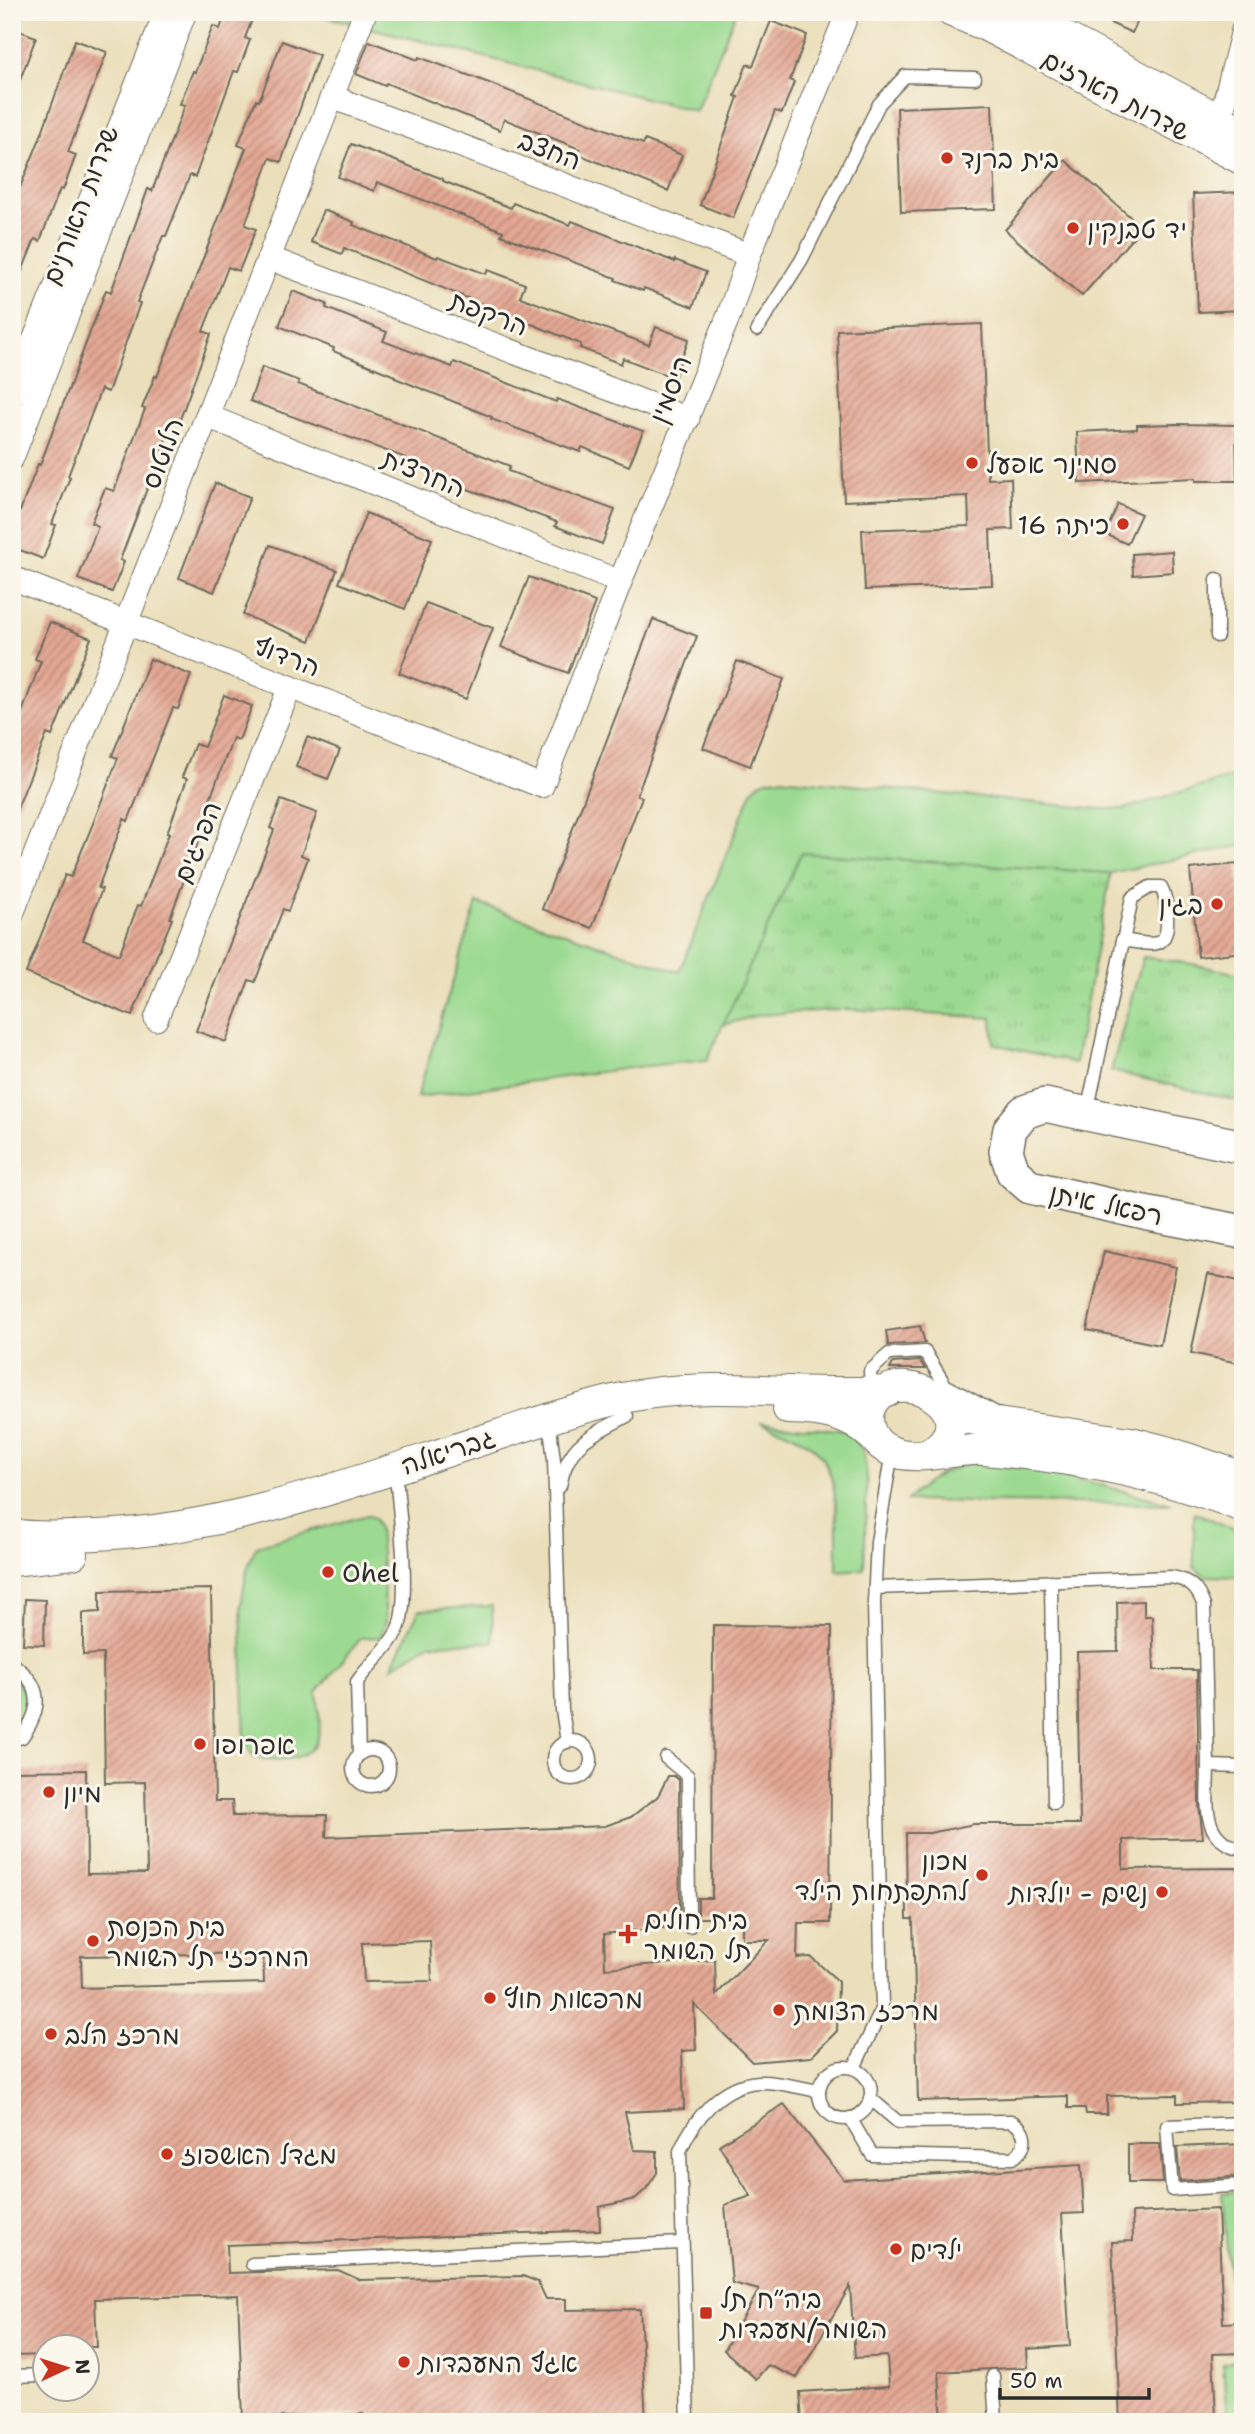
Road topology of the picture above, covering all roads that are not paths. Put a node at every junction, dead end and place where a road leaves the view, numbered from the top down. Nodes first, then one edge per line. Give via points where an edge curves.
1 (166, 12) edge
2 (185, 12) edge
3 (365, 12) edge
4 (848, 12) edge
5 (952, 12) edge
6 (1007, 12) edge
7 (1243, 30) edge
8 (975, 78) dead end
9 (332, 97) junction
10 (1225, 133) edge
11 (1243, 160) edge
12 (749, 255) junction
13 (269, 258) junction
14 (757, 330) dead end
15 (12, 395) edge
16 (207, 416) junction
17 (688, 419) junction
18 (12, 457) edge
19 (12, 578) edge
20 (1217, 579) dead end
21 (620, 582) junction
22 (126, 623) junction
23 (1217, 636) dead end
24 (290, 687) junction
25 (542, 786) joint
26 (12, 914) edge
27 (1122, 940) junction
28 (156, 1018) dead end
29 (1087, 1113) junction
30 (1243, 1147) edge
31 (1243, 1232) edge
32 (879, 1392) junction
33 (943, 1403) junction
34 (627, 1416) junction
35 (550, 1428) junction
36 (1045, 1430) junction
37 (882, 1444) junction
38 (930, 1453) junction
39 (1243, 1478) edge
40 (397, 1486) junction
41 (1243, 1507) edge
42 (555, 1514) junction
43 (12, 1534) edge
44 (12, 1561) edge
45 (1051, 1581) junction
46 (875, 1588) junction
47 (12, 1664) edge
48 (12, 1740) edge
49 (566, 1742) dead end
50 (359, 1755) dead end
51 (666, 1758) dead end
52 (1208, 1766) junction
53 (1243, 1767) edge
54 (1054, 1803) dead end
55 (1243, 1849) edge
56 (689, 1927) dead end
57 (854, 2068) junction
58 (819, 2091) junction
59 (870, 2098) junction
60 (849, 2118) junction
61 (1243, 2123) edge
62 (1243, 2185) edge
63 (681, 2244) junction
64 (252, 2264) dead end
65 (32, 2375) edge
66 (12, 2376) edge
67 (993, 2376) dead end
68 (688, 2422) edge
69 (996, 2422) edge

1 - 15 street, שדרות האורנים
2 - 18 street, שדרות האורנים
3 - 9 street, הלוטוס
4 - 12 street, היסמין
5 - 10 street, שדרות הארזים
6 - 10 street, שדרות הארזים via 1065,37
7 - 10 street
8 - 14 lane via 905,76 879,104 802,259
9 - 12 street, החצב
9 - 13 street, הלוטוס
10 - 11 street, שדרות הארזים
12 - 17 street, היסמין
13 - 16 street, הלוטוס
13 - 17 street, הרקפת
16 - 21 street, החרצית
16 - 22 street, הלוטוס
17 - 21 street, היסמין
19 - 22 street, הרדוף
20 - 23 lane
21 - 25 street, היסמין
22 - 24 street, הרדוף
22 - 26 street, הלוטוס
24 - 25 street, הרדוף
24 - 28 street, הפרגים
27 - 27 lane via 1153,944 1164,940 1168,933 1166,895 1161,887 1150,887 1132,898
27 - 29 lane
29 - 30 main road, רפאל איתן
29 - 31 main road, רפאל איתן via 1045,1105 1024,1112 1010,1129 1006,1151 1013,1172 1030,1187
32 - 33 street via 908,1387
32 - 35 street, גבריאלה via 675,1390 623,1398
32 - 36 lane via 870,1371 889,1353 925,1352 945,1385 1007,1419
32 - 37 street via 868,1416
33 - 36 street via 969,1419
33 - 38 street via 949,1411 950,1433 942,1446
34 - 35 street, גבריאלה
34 - 37 street, גבריאלה via 702,1406 808,1410 857,1422
34 - 42 lane via 586,1439 571,1454
35 - 40 street, גבריאלה
35 - 42 lane
35 - 43 street, גבריאלה via 180,1528 56,1537
36 - 39 street via 1131,1442
37 - 38 street via 904,1455
37 - 46 lane
38 - 41 street via 982,1450 1113,1468 1196,1488
40 - 44 street, גבריאלה via 210,1540
40 - 50 lane via 401,1611 393,1639 357,1682
42 - 49 lane
45 - 46 lane
45 - 52 lane via 1171,1577 1190,1583 1199,1592 1206,1621
45 - 54 lane
46 - 57 lane via 882,2009
47 - 48 lane via 34,1686 38,1705 22,1737
51 - 56 lane via 688,1776
52 - 53 lane
52 - 55 lane via 1211,1829 1230,1846
57 - 58 lane via 834,2069
57 - 59 lane via 867,2080
58 - 60 lane via 820,2101 831,2115
58 - 63 lane via 758,2082 726,2092 705,2112 688,2132 680,2151
59 - 60 lane via 865,2109
59 - 60 lane via 898,2122 1011,2121 1025,2134 1025,2144 1012,2158 872,2155
61 - 62 lane via 1167,2126 1172,2190
63 - 64 lane
63 - 68 lane
65 - 66 lane
67 - 69 lane

